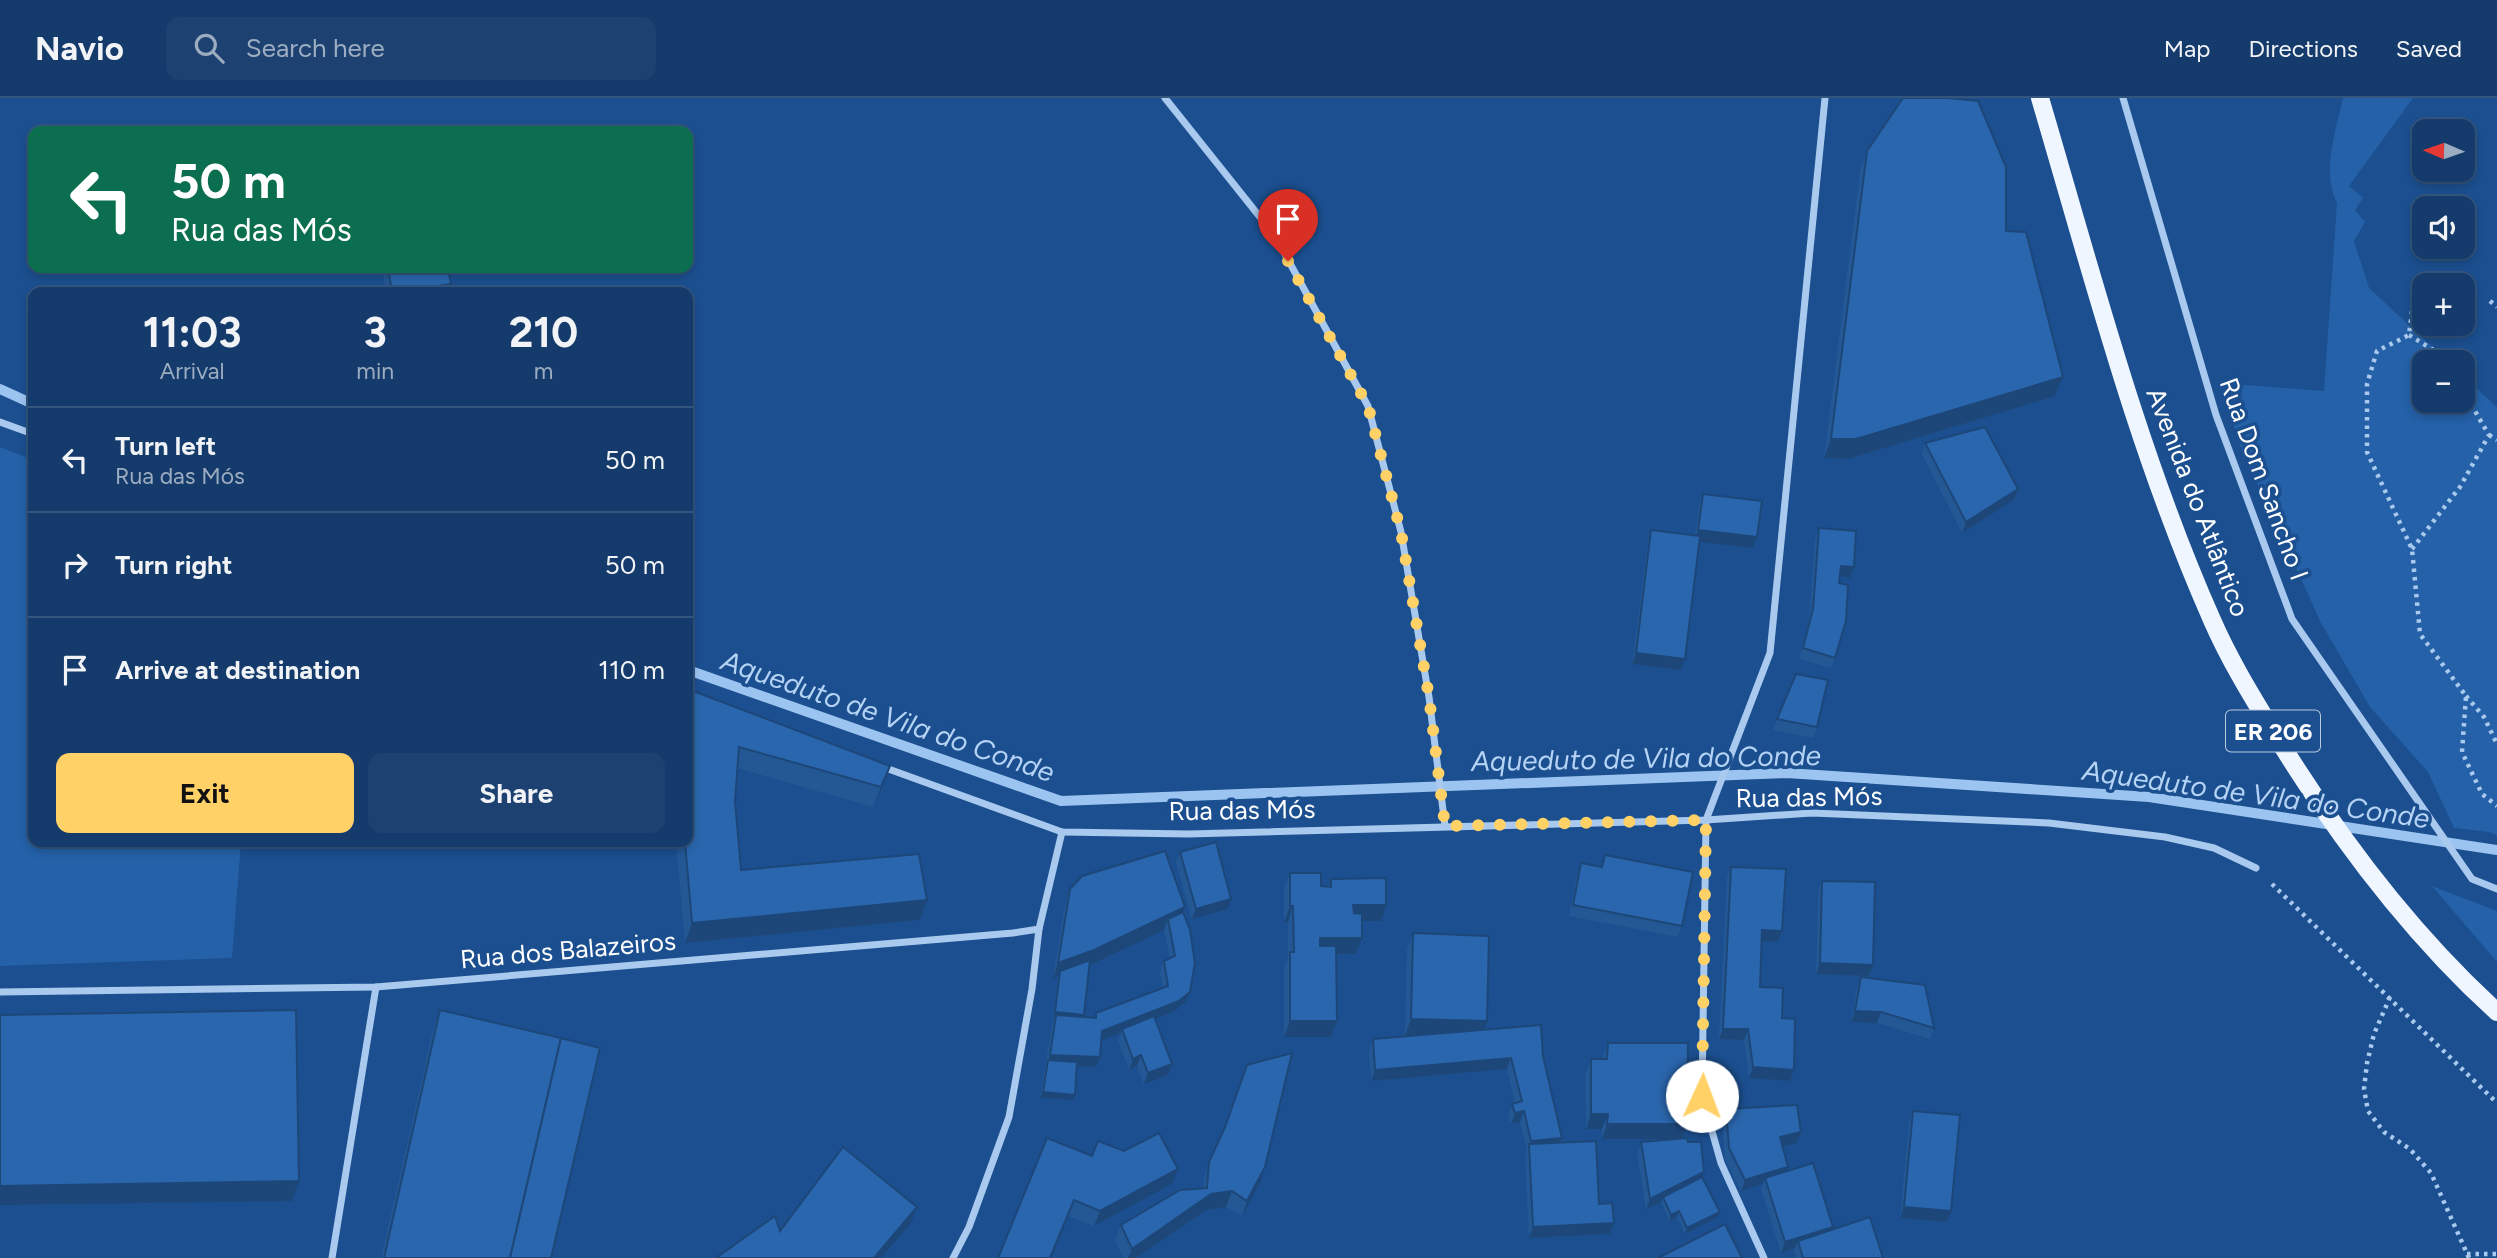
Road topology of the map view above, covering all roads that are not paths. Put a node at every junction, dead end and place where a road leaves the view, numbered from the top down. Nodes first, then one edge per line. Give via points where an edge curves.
1 (1165, 98) edge
2 (1825, 98) edge
3 (2040, 98) edge
4 (2123, 98) edge
5 (0, 422) edge
6 (28, 432) edge
7 (880, 766) edge
8 (1706, 820) junction
9 (1445, 826) junction
10 (1062, 832) junction
11 (2256, 868) road end
12 (2497, 889) edge
13 (1039, 929) junction
14 (376, 987) junction
15 (0, 992) edge
16 (2497, 1012) edge
17 (332, 1258) edge
18 (953, 1258) edge
19 (1764, 1258) edge

1 - 9 street via 1275,236 1368,406 1401,532
2 - 8 street via 1770,653
3 - 16 main road, Avenida do Atlântico / ER 206 via 2148,453 2214,623 2292,763 2339,831 2411,922
4 - 12 street, Rua Dom Sancho I via 2216,415 2292,619 2472,879
5 - 6 street
7 - 10 street, Rua das Mós
8 - 9 street, Rua das Mós
8 - 11 street, Rua das Mós via 1812,814 2049,823 2165,837 2214,848
8 - 19 street via 1702,1096 1721,1163
9 - 10 street, Rua das Mós via 1189,834
10 - 13 street
13 - 14 street, Rua dos Balazeiros
13 - 18 street via 1009,1117
14 - 15 street, Rua dos Balazeiros
14 - 17 street

